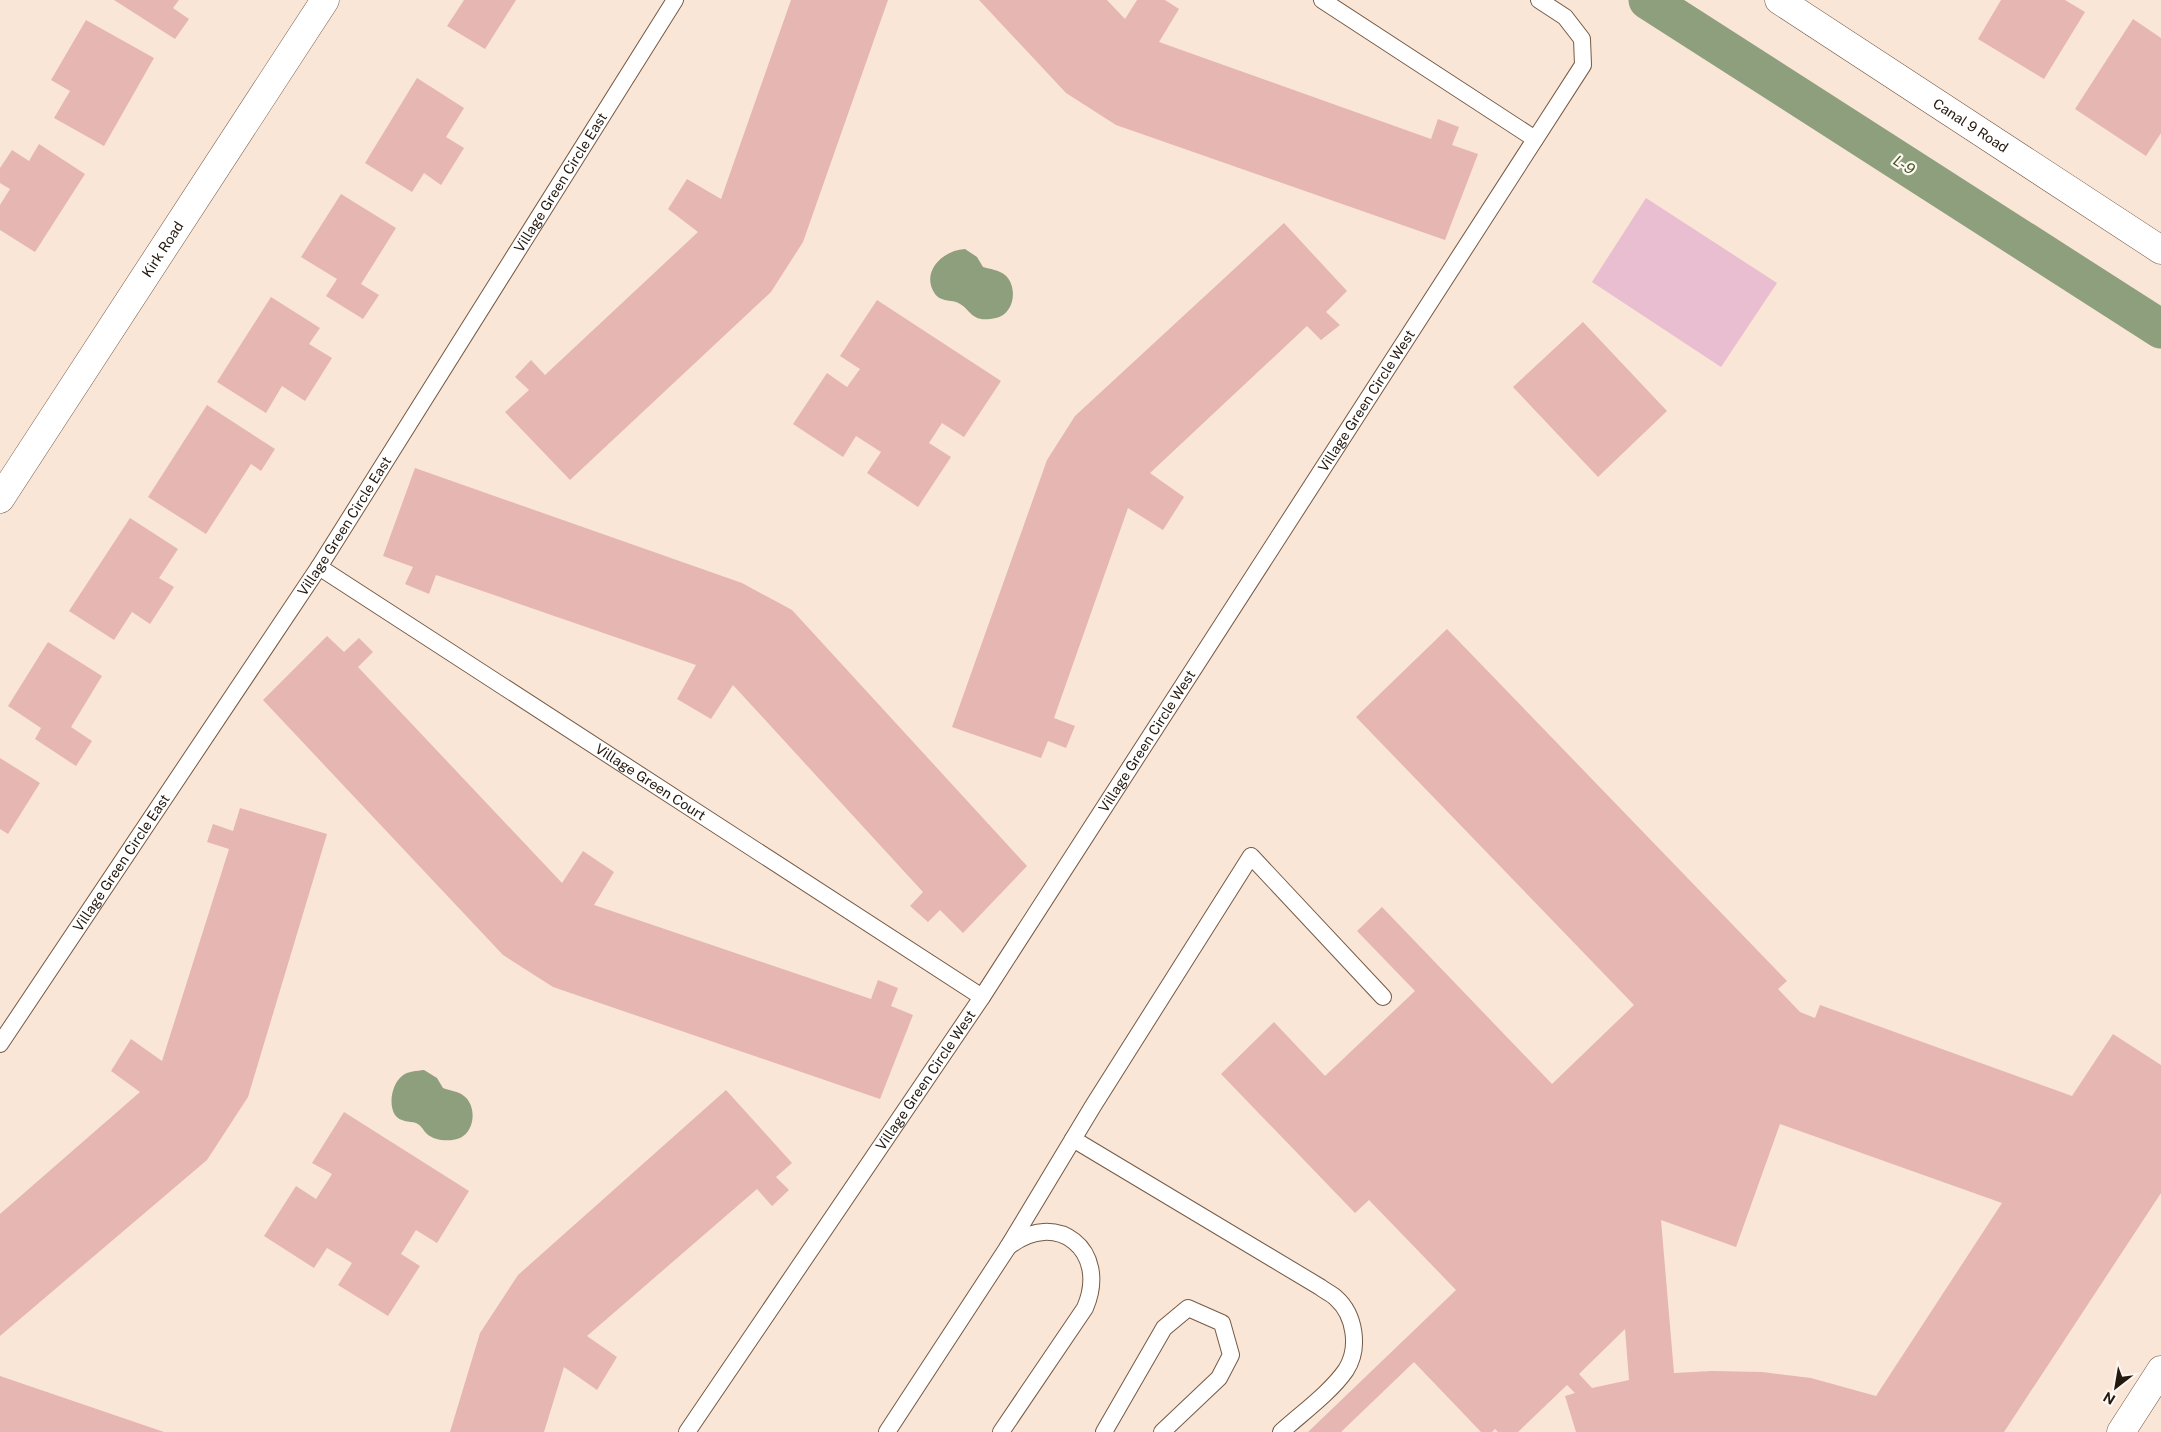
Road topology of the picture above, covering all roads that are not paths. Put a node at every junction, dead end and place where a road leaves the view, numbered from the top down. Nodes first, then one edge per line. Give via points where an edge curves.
1 (325, 0) edge
2 (675, 0) edge
3 (1322, 0) edge
4 (1539, 0) edge
5 (1779, 0) edge
6 (1535, 139) junction
7 (2161, 250) edge
8 (0, 498) edge
9 (319, 567) junction
10 (1383, 997) dead end
11 (982, 998) junction
12 (0, 1044) edge
13 (1073, 1138) junction
14 (1008, 1247) junction
15 (2161, 1370) edge
16 (687, 1432) edge
17 (887, 1432) edge
18 (1001, 1432) edge
19 (1104, 1432) edge
20 (1162, 1432) edge
21 (1281, 1432) edge
22 (2121, 1432) edge

1 - 8 street, Kirk Road
2 - 9 lane, Village Green Circle East
3 - 6 lane
4 - 6 lane, Village Green Circle West via 1565,17 1582,39 1583,65
5 - 7 street, Canal 9 Road
6 - 11 lane, Village Green Circle West
9 - 11 lane, Village Green Court
9 - 12 lane, Village Green Circle East
10 - 13 lane via 1251,856
11 - 16 lane, Village Green Circle West
13 - 14 lane
13 - 21 lane via 1336,1298 1348,1313 1354,1332 1353,1351 1346,1369
14 - 17 lane
14 - 18 lane via 1021,1237 1036,1232 1052,1232 1080,1247 1090,1261 1093,1276 1092,1293 1086,1308
15 - 22 street
19 - 20 lane via 1164,1328 1188,1308 1222,1323 1231,1355 1219,1378

